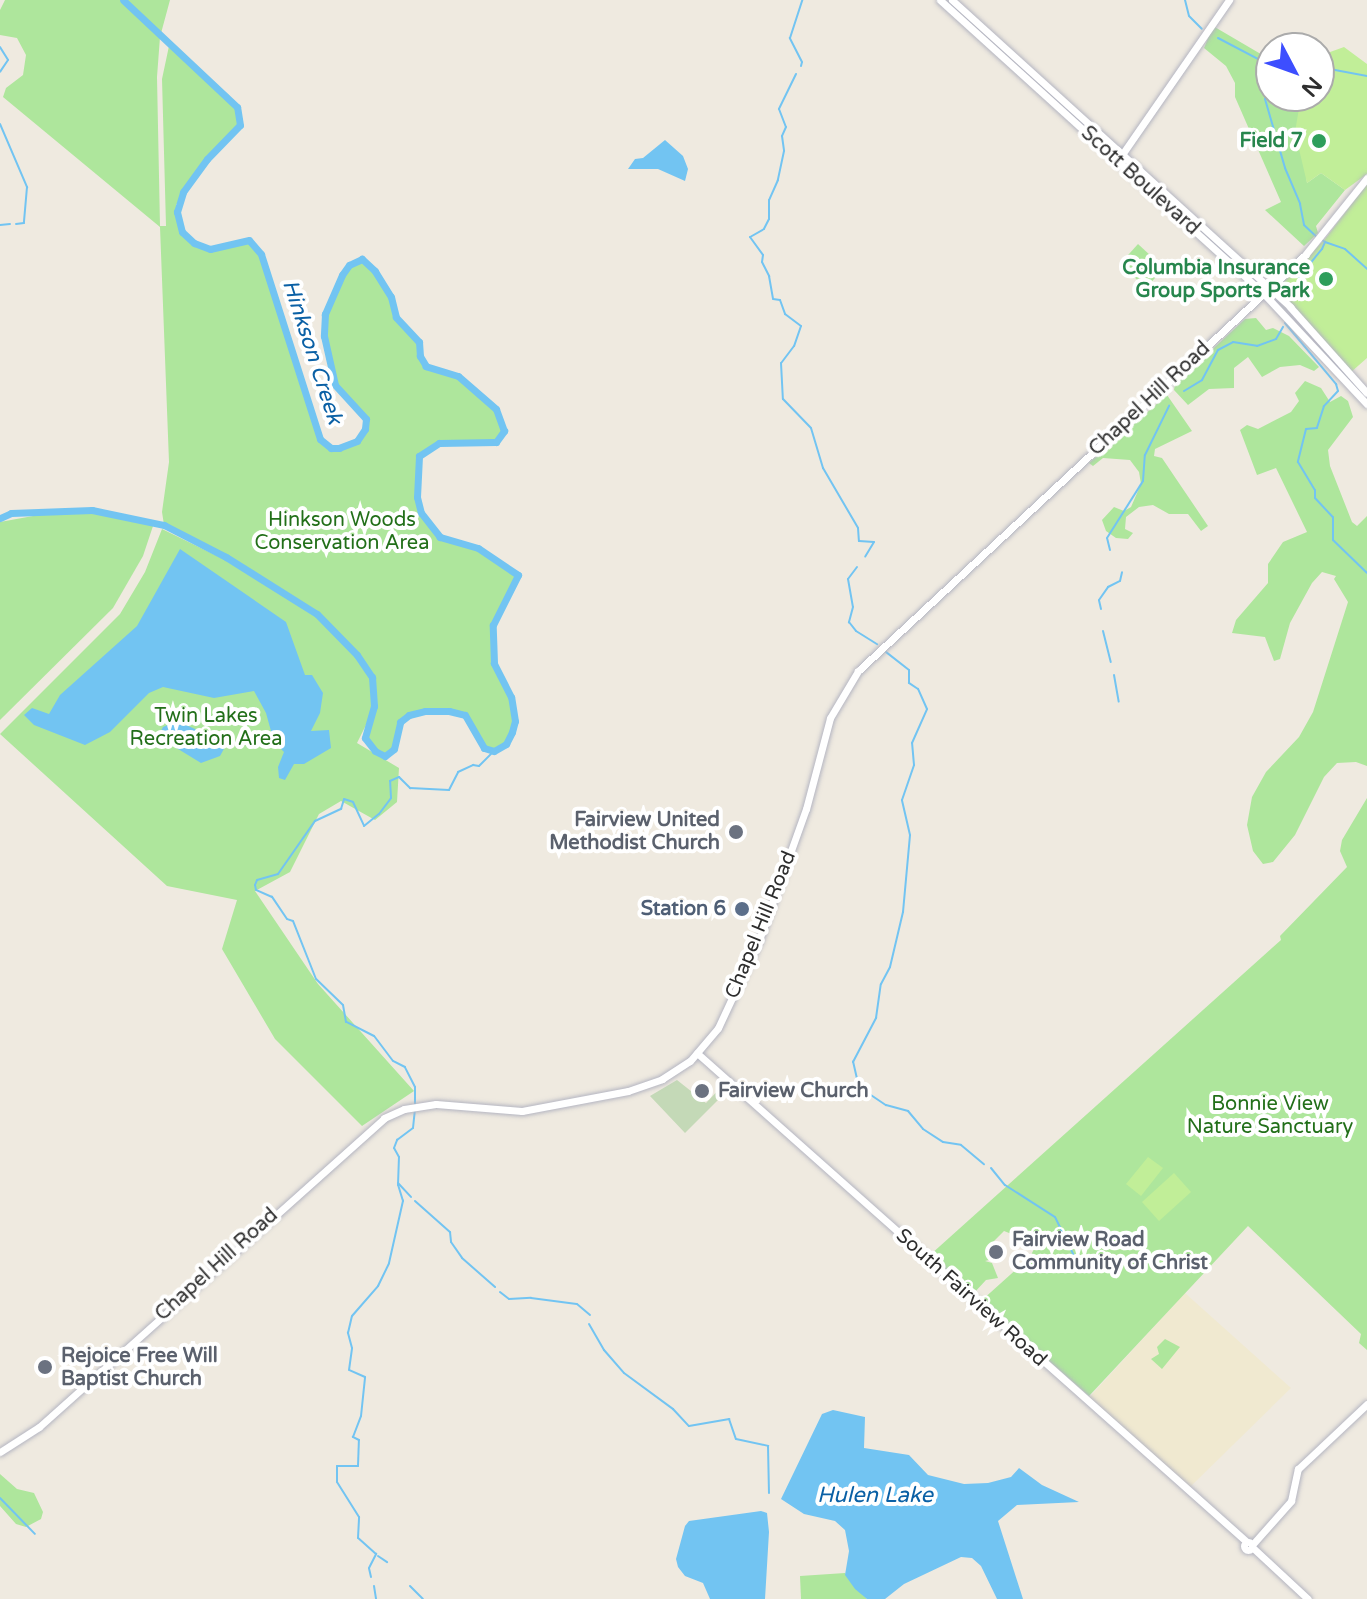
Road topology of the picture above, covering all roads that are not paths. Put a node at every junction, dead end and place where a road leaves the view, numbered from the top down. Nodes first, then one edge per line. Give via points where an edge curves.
1 (940, 0) edge
2 (952, 0) edge
3 (1229, 0) edge
4 (1120, 158) junction
5 (1367, 178) edge
6 (1266, 290) junction
7 (1367, 393) edge
8 (1367, 404) edge
9 (697, 1053) junction
10 (1367, 1404) edge
11 (0, 1452) edge
12 (1249, 1545) junction
13 (1308, 1599) edge

1 - 4 street, Scott Boulevard
2 - 4 street, Scott Boulevard
3 - 4 street
4 - 6 street, Scott Boulevard
5 - 6 street, Chapel Hill Road via 1305,255
6 - 7 street, Scott Boulevard
6 - 8 street, Scott Boulevard
6 - 9 street, Chapel Hill Road via 858,671 830,718 806,809 759,940 718,1028
9 - 11 street, Chapel Hill Road via 676,1071 646,1085 522,1111 419,1106 371,1127 39,1427
9 - 12 street, South Fairview Road
10 - 12 street via 1298,1469 1291,1501
12 - 13 street, South Fairview Road

